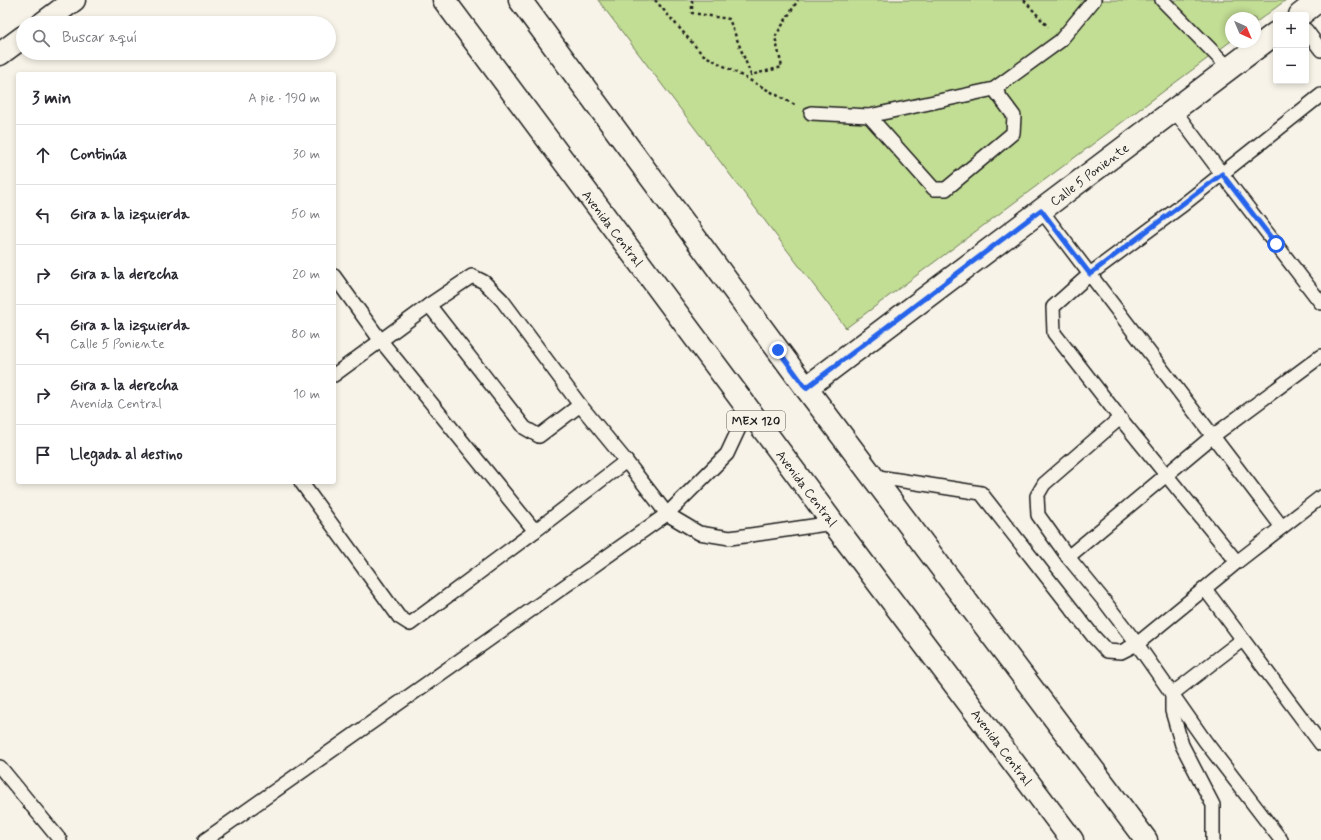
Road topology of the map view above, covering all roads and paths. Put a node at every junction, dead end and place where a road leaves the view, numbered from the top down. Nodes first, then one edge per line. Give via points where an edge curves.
1 (74, 0) edge
2 (444, 0) edge
3 (520, 0) edge
4 (655, 0) edge
5 (692, 0) edge
6 (798, 0) edge
7 (1024, 0) edge
8 (1094, 0) edge
9 (1162, 0) edge
10 (1320, 0) edge
11 (1304, 12) edge
12 (52, 16) edge
13 (1309, 34) edge
14 (1273, 35) edge
15 (1060, 41) junction
16 (16, 42) edge
17 (1321, 50) edge
18 (0, 54) edge
19 (1229, 68) junction
20 (994, 89) junction
21 (1321, 95) edge
22 (1174, 110) junction
23 (811, 113) joint
24 (869, 116) junction
25 (1222, 174) junction
26 (1041, 210) junction
27 (1090, 274) junction
28 (336, 279) edge
29 (1321, 303) edge
30 (429, 305) junction
31 (381, 341) junction
32 (1321, 356) edge
33 (336, 374) edge
34 (806, 388) junction
35 (580, 405) junction
36 (748, 410) junction
37 (1120, 418) junction
38 (1213, 436) junction
39 (626, 461) junction
40 (1168, 475) junction
41 (872, 476) junction
42 (302, 484) edge
43 (1321, 497) edge
44 (667, 514) junction
45 (833, 523) junction
46 (1282, 527) junction
47 (535, 531) junction
48 (1068, 557) junction
49 (1237, 562) junction
50 (1205, 589) junction
51 (1242, 640) junction
52 (1137, 644) junction
53 (1172, 694) junction
54 (1321, 744) edge
55 (0, 767) edge
56 (60, 840) edge
57 (205, 840) edge
58 (1072, 840) edge
59 (1146, 840) edge
60 (1213, 840) edge
61 (1281, 840) edge

1 - 12 main road
2 - 36 main road, Avenida Central / MEX 120
3 - 34 main road
4 - 23 path via 702,54
5 - 6 path via 692,12 729,19 751,75 782,67 775,37
7 - 15 path
8 - 15 lane
9 - 19 lane
10 - 11 main road
13 - 17 lane
14 - 19 main road, Calle 5 Poniente
15 - 20 lane
16 - 18 main road
19 - 22 main road, Calle 5 Poniente
20 - 24 lane
20 - 24 lane via 1014,116 1013,133 946,189 934,189
21 - 25 lane
22 - 25 lane
22 - 26 main road, Calle 5 Poniente
23 - 24 lane
25 - 27 lane
25 - 29 lane
26 - 27 lane
26 - 34 main road, Calle 5 Poniente
27 - 37 lane via 1053,307 1054,333
27 - 38 lane
28 - 31 lane
30 - 31 lane
30 - 35 lane via 472,276 484,282 502,300
30 - 35 lane via 525,428 539,436
31 - 33 lane
31 - 47 lane
32 - 38 lane
34 - 41 main road
35 - 39 lane
36 - 44 lane via 727,454
36 - 45 main road, Avenida Central / MEX 120
37 - 40 lane
37 - 48 lane via 1044,484 1037,496 1038,515
38 - 40 lane
38 - 46 lane
39 - 44 lane
39 - 47 lane
40 - 48 lane
40 - 49 lane
41 - 52 lane via 981,493 1107,651 1121,652
41 - 59 main road
42 - 47 lane via 399,618 410,624
43 - 46 lane
44 - 45 lane via 699,533 730,538
44 - 57 lane
45 - 58 main road, Avenida Central / MEX 120
46 - 49 lane
48 - 52 lane
49 - 50 lane
50 - 51 lane
50 - 52 lane
51 - 53 lane
51 - 54 lane
52 - 53 lane
53 - 60 lane via 1172,711 1182,745 1213,805
53 - 61 lane via 1205,742
55 - 56 lane

